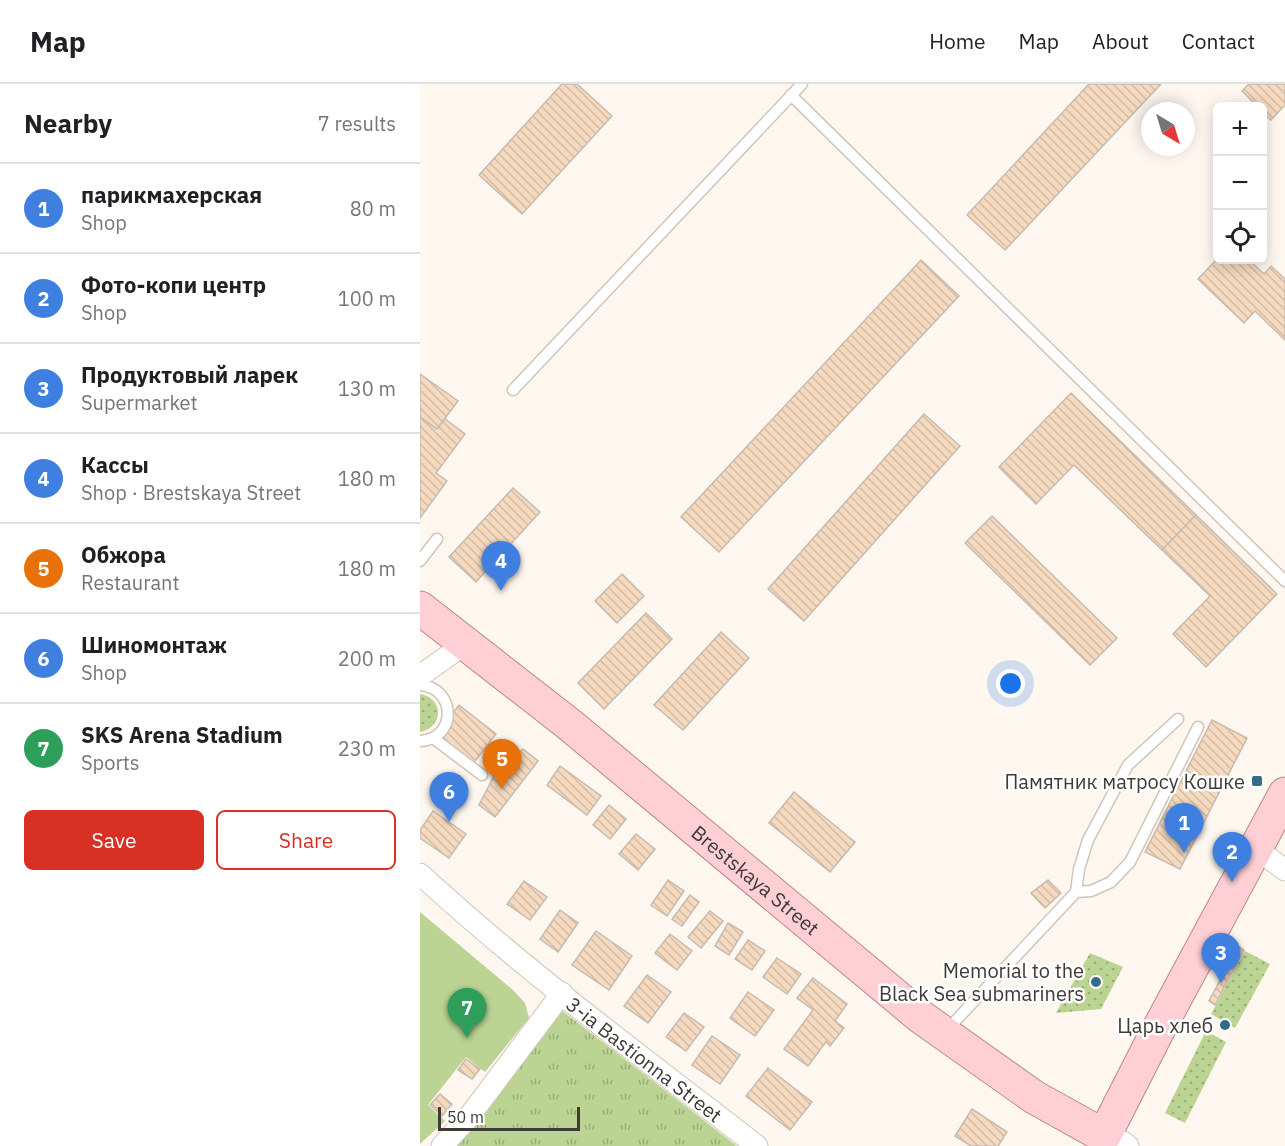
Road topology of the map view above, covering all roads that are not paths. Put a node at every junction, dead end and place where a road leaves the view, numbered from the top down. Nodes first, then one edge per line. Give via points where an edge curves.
1 (802, 84) edge
2 (791, 95) junction
3 (513, 390) dead end
4 (437, 539) dead end
5 (420, 561) edge
6 (1285, 581) edge
7 (420, 608) edge
8 (466, 643) junction
9 (420, 676) edge
10 (420, 685) edge
11 (1178, 719) dead end
12 (1198, 727) dead end
13 (433, 738) junction
14 (420, 741) edge
15 (482, 775) dead end
16 (1285, 794) edge
17 (1256, 848) junction
18 (1285, 870) edge
19 (420, 874) edge
20 (1076, 892) junction
21 (562, 993) junction
22 (944, 1033) junction
23 (1116, 1141) edge
24 (442, 1146) edge
25 (757, 1146) edge

1 - 2 lane
2 - 3 lane
2 - 6 lane
4 - 5 lane
7 - 8 main road, Brestskaya Street
8 - 9 street
8 - 22 main road, Brestskaya Street
10 - 13 lane via 432,687 446,702 446,723
11 - 20 lane via 1128,765 1088,840 1078,869
12 - 20 lane via 1130,862 1111,882 1091,891
13 - 14 lane
13 - 15 lane
16 - 17 main road
17 - 18 street
17 - 23 main road via 1157,1032
19 - 21 street, 3-ia Bastionna Street
20 - 22 lane
21 - 24 street via 468,1118
21 - 25 street, 3-ia Bastionna Street
22 - 23 main road, Brestskaya Street via 1034,1097

